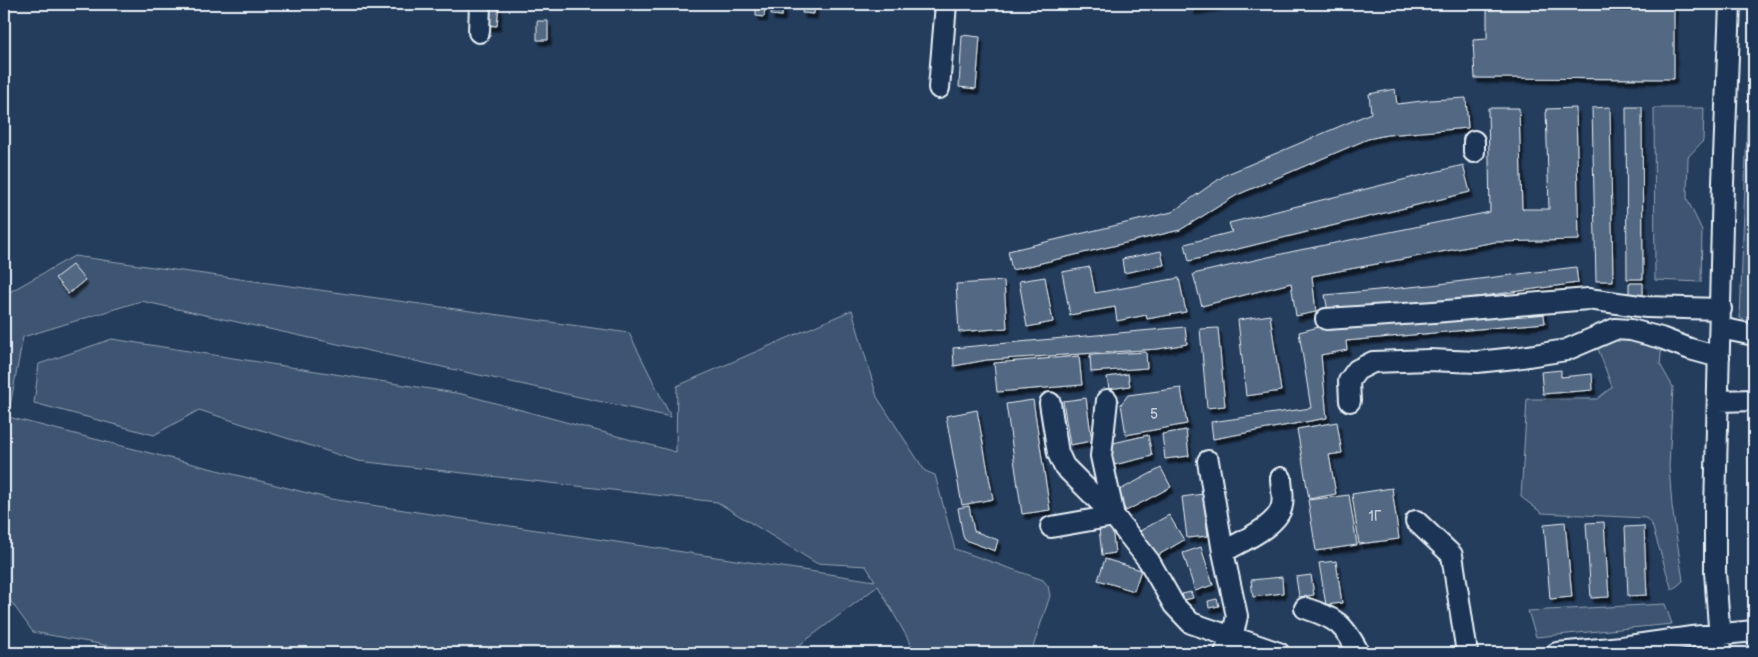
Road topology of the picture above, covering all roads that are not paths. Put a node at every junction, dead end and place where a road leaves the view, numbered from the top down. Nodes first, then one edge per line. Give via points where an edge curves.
1 (480, 4) edge
2 (946, 4) edge
3 (1730, 4) edge
4 (479, 32) dead end
5 (939, 88) dead end
6 (1326, 319) dead end
7 (1720, 319) junction
8 (1754, 335) edge
9 (1719, 357) junction
10 (1107, 400) dead end
11 (1754, 400) edge
12 (1350, 401) dead end
13 (1719, 401) junction
14 (1050, 404) dead end
15 (1208, 461) dead end
16 (1281, 478) dead end
17 (1114, 516) junction
18 (1416, 521) dead end
19 (1051, 528) dead end
20 (1223, 552) junction
21 (1305, 608) dead end
22 (1754, 631) edge
23 (1721, 644) edge
24 (1229, 645) edge
25 (1654, 648) edge
26 (1279, 653) edge
27 (1359, 653) edge
28 (1467, 653) edge
29 (1557, 653) edge

1 - 4 street
2 - 5 street
3 - 7 street
6 - 7 street via 1588,299
7 - 8 street
7 - 9 street
9 - 12 street via 1661,338 1615,329 1566,350 1515,358 1477,362 1373,362 1357,370 1349,381
9 - 13 street
10 - 17 street via 1101,456
11 - 13 street
13 - 23 street via 1715,572
14 - 17 street via 1058,453 1064,466
15 - 20 street
16 - 20 street via 1279,514 1270,525
17 - 19 street
17 - 24 street via 1149,561 1174,605 1191,623
18 - 28 street via 1452,555
20 - 24 street via 1236,616
21 - 27 street via 1328,616 1342,626
22 - 23 street
23 - 25 street
24 - 26 street
25 - 29 street

